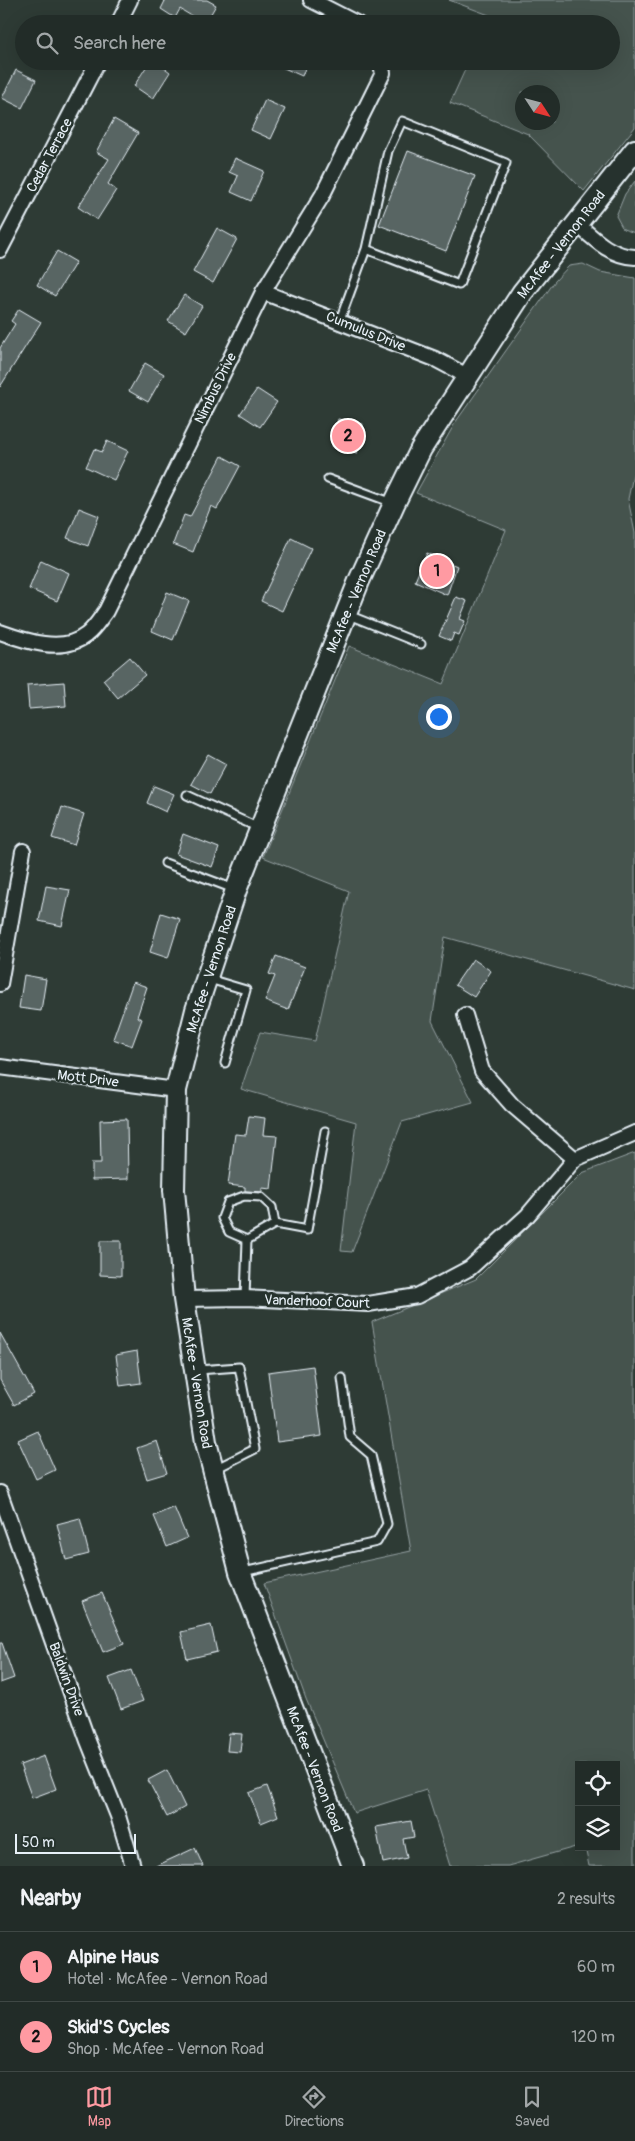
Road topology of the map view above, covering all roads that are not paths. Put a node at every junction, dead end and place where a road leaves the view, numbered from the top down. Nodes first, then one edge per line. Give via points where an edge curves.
1 (130, 0) edge
2 (311, 0) edge
3 (122, 15) edge
4 (340, 15) edge
5 (93, 70) edge
6 (382, 70) edge
7 (635, 150) edge
8 (576, 223) junction
9 (366, 249) junction
10 (0, 250) edge
11 (635, 258) edge
12 (263, 292) junction
13 (340, 320) junction
14 (467, 376) junction
15 (328, 479) dead end
16 (394, 504) junction
17 (346, 614) junction
18 (0, 632) edge
19 (422, 644) dead end
20 (187, 795) dead end
21 (260, 828) junction
22 (23, 851) dead end
23 (165, 863) dead end
24 (236, 890) junction
25 (206, 978) junction
26 (0, 984) edge
27 (465, 1015) dead end
28 (225, 1064) dead end
29 (0, 1067) edge
30 (176, 1090) junction
31 (324, 1131) dead end
32 (635, 1132) edge
33 (575, 1159) junction
34 (275, 1224) junction
35 (247, 1240) junction
36 (184, 1298) junction
37 (246, 1298) junction
38 (195, 1370) junction
39 (342, 1378) dead end
40 (213, 1470) junction
41 (0, 1493) edge
42 (240, 1572) junction
43 (133, 1866) edge
44 (353, 1866) edge

1 - 3 street
2 - 4 street
5 - 10 street, Cedar Terrace
6 - 12 street, Nimbus Drive via 322,196
7 - 8 main road, McAfee - Vernon Road
8 - 11 street via 610,251
8 - 14 main road, McAfee - Vernon Road via 522,293
9 - 9 lane via 459,284 506,163 402,121 388,151
9 - 13 lane
12 - 13 street, Cumulus Drive
12 - 18 street, Nimbus Drive via 106,611 85,636 57,646
13 - 14 street, Cumulus Drive via 435,359
14 - 16 main road, McAfee - Vernon Road via 421,449
15 - 16 lane
16 - 17 main road, McAfee - Vernon Road
17 - 19 lane
17 - 21 main road, McAfee - Vernon Road
20 - 21 lane
21 - 24 main road, McAfee - Vernon Road
22 - 26 street
23 - 24 lane
24 - 25 main road, McAfee - Vernon Road
25 - 28 lane via 246,990
25 - 30 main road, McAfee - Vernon Road
27 - 33 street via 482,1071 512,1105
29 - 30 street, Mott Drive
30 - 36 main road, McAfee - Vernon Road via 174,1190
31 - 34 lane via 307,1230
32 - 33 street, Vanderhoof Court
33 - 37 street, Vanderhoof Court via 527,1216 470,1268 417,1296 368,1304
34 - 35 lane
34 - 35 lane via 272,1206 261,1197 244,1196 228,1202 222,1218 229,1232
35 - 37 lane
36 - 37 street, Vanderhoof Court
36 - 38 main road, McAfee - Vernon Road
38 - 40 main road, McAfee - Vernon Road
38 - 40 lane via 239,1367 255,1449
39 - 42 lane via 350,1437 371,1455 387,1524 377,1542
40 - 42 main road, McAfee - Vernon Road
41 - 43 street, Baldwin Drive via 118,1816
42 - 44 main road, McAfee - Vernon Road

